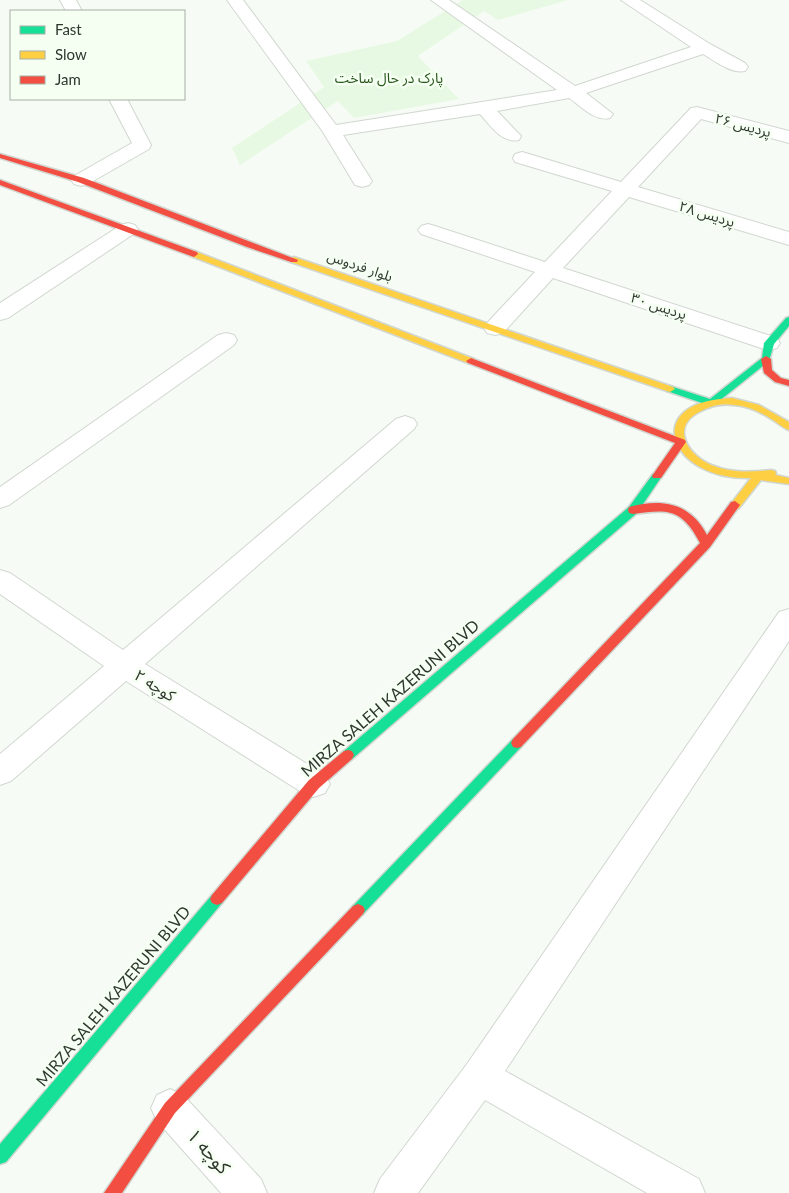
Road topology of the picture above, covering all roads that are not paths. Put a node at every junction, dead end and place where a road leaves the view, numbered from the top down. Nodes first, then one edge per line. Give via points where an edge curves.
1 (235, 0) edge
2 (439, 0) edge
3 (629, 0) edge
4 (704, 48) junction
5 (739, 67) dead end
6 (573, 92) junction
7 (119, 100) edge
8 (484, 108) junction
9 (604, 114) dead end
10 (332, 131) junction
11 (512, 136) dead end
12 (789, 137) edge
13 (0, 156) edge
14 (522, 158) dead end
15 (81, 180) junction
16 (362, 181) dead end
17 (0, 182) edge
18 (626, 188) junction
19 (128, 229) junction
20 (428, 230) dead end
21 (789, 240) edge
22 (250, 245) junction
23 (223, 265) junction
24 (550, 270) junction
25 (0, 312) edge
26 (789, 320) edge
27 (495, 328) junction
28 (226, 340) dead end
29 (767, 351) junction
30 (789, 383) edge
31 (711, 403) junction
32 (405, 424) dead end
33 (789, 427) edge
34 (681, 442) junction
35 (780, 469) dead end
36 (758, 476) junction
37 (789, 481) edge
38 (0, 499) edge
39 (633, 510) junction
40 (706, 544) junction
41 (0, 580) edge
42 (789, 619) edge
43 (124, 665) junction
44 (0, 772) edge
45 (314, 784) junction
46 (480, 1077) junction
47 (170, 1108) junction
48 (0, 1156) edge
49 (112, 1193) edge
50 (247, 1193) edge
51 (394, 1193) edge
52 (685, 1193) edge

1 - 10 street
2 - 6 street
3 - 4 street
4 - 5 street
4 - 6 street
6 - 8 street
6 - 9 street
7 - 15 street via 142,145
8 - 10 street
8 - 11 street
10 - 16 street
12 - 18 street, پردیس ۲۶ via 697,112
13 - 15 main road, بلوار فردوس
14 - 18 street, پردیس ۲۸
15 - 22 main road, بلوار فردوس
17 - 19 main road
18 - 21 street, پردیس ۲۸
18 - 24 street
19 - 23 main road
19 - 25 street
20 - 24 street, پردیس ۳۰
22 - 23 main road
22 - 27 main road, بلوار فردوس
23 - 34 main road
24 - 27 street
24 - 29 street, پردیس ۳۰
26 - 29 main road
27 - 31 main road, بلوار فردوس
28 - 38 street
29 - 30 main road via 767,371 778,380
29 - 31 main road
31 - 33 main road via 752,405 774,414
31 - 34 main road via 697,408 683,419 679,434
32 - 43 street
34 - 36 main road via 695,459 712,469 732,475
34 - 39 main road, MIRZA SALEH KAZERUNI BLVD
35 - 36 main road
36 - 37 main road
36 - 40 main road
39 - 40 main road via 662,505 679,511 695,522
39 - 45 main road, MIRZA SALEH KAZERUNI BLVD
40 - 47 main road
41 - 43 street, کوچه ۲
42 - 46 street
43 - 44 street
43 - 45 street, کوچه ۲
45 - 48 main road, MIRZA SALEH KAZERUNI BLVD
46 - 51 street
46 - 52 street
47 - 49 main road
47 - 50 street, کوچه ۱

